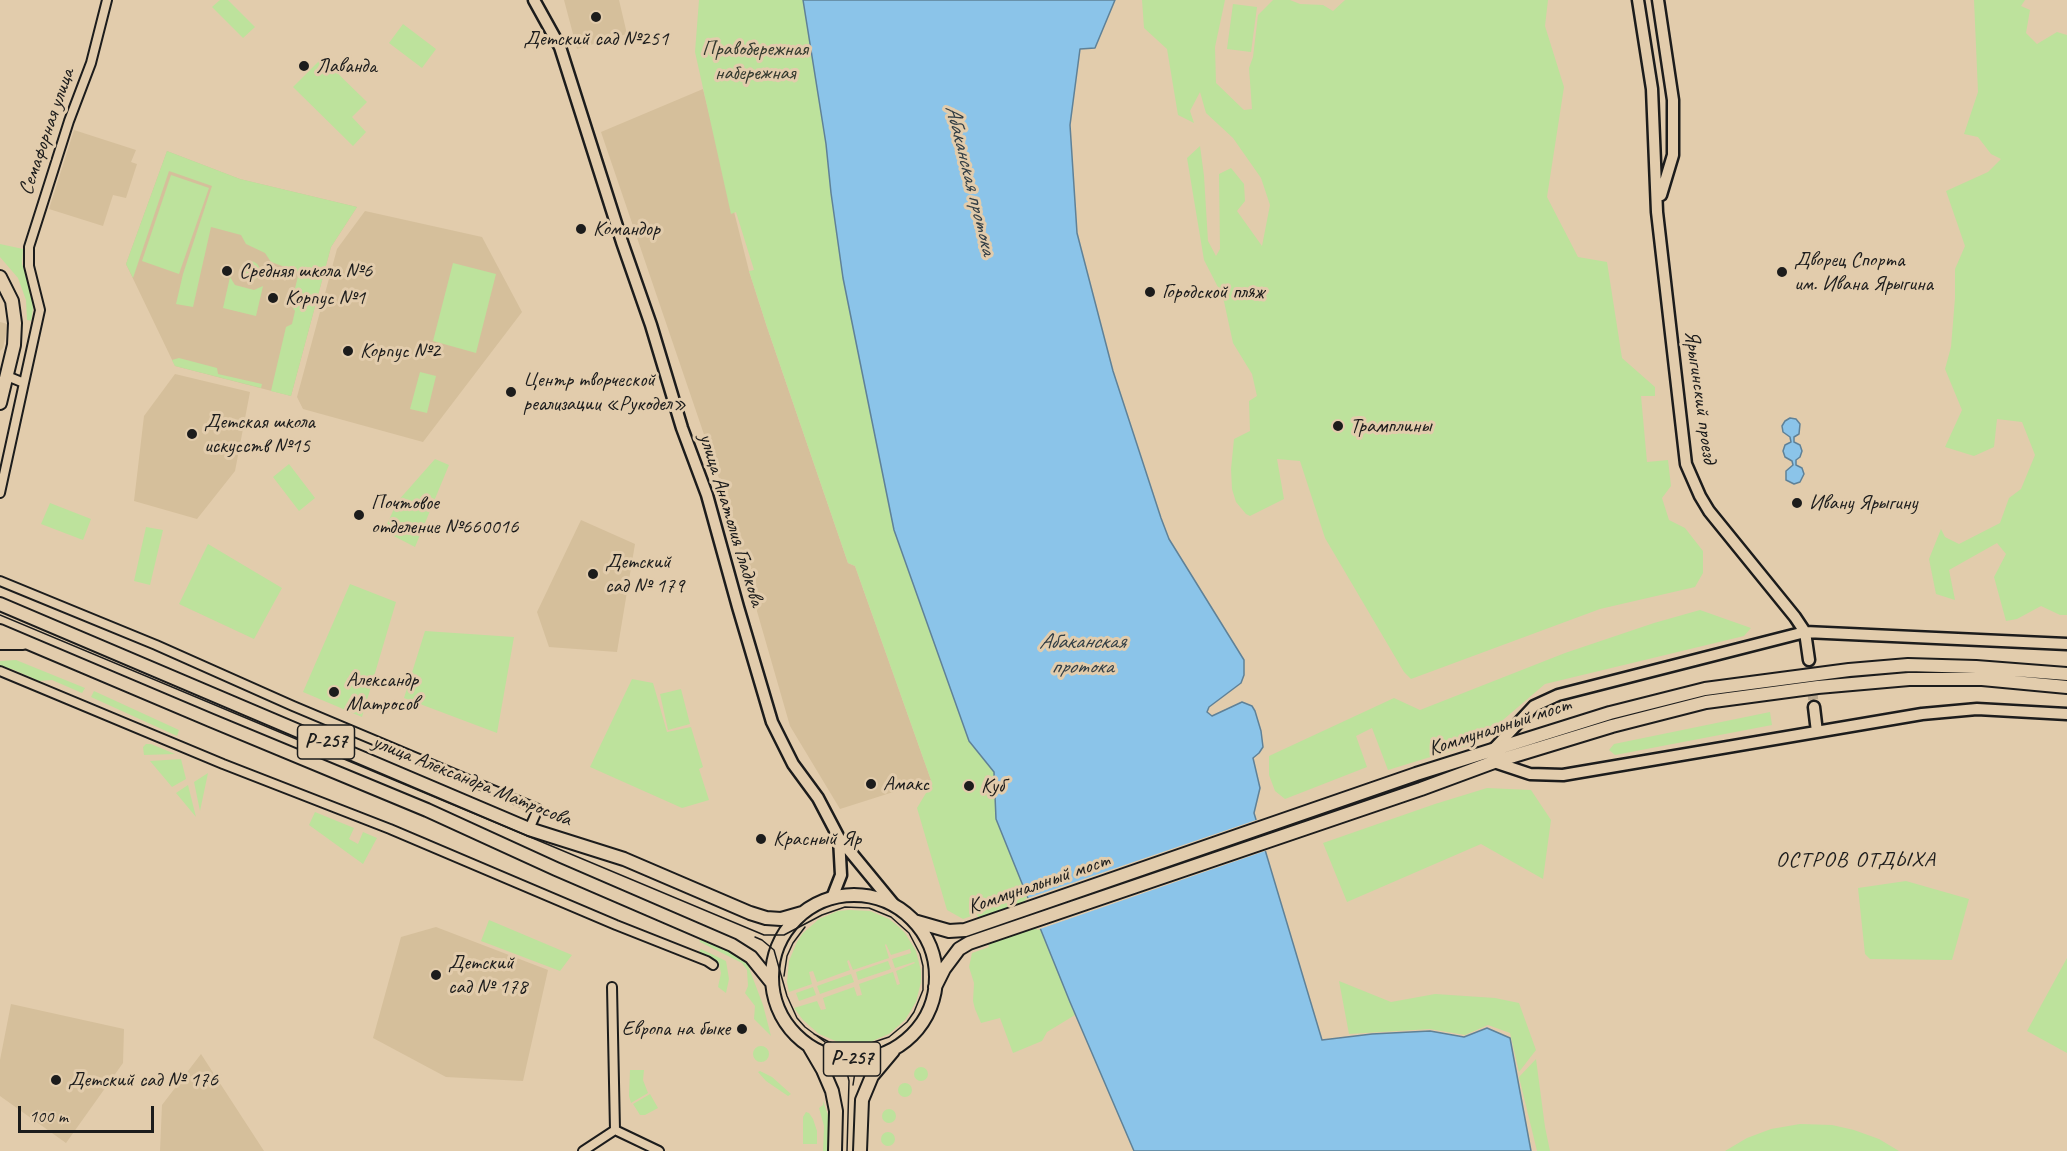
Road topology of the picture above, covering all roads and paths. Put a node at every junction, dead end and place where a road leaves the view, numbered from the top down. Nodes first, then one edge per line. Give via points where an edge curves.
1 (107, 0) edge
2 (534, 0) edge
3 (1638, 0) edge
4 (1658, 0) edge
5 (1673, 100) junction
6 (1653, 102) junction
7 (1658, 204) junction
8 (0, 276) edge
9 (7, 375) junction
10 (24, 383) junction
11 (0, 403) edge
12 (0, 493) edge
13 (0, 581) edge
14 (0, 604) edge
15 (0, 631) edge
16 (1805, 632) junction
17 (0, 643) edge
18 (28, 643) junction
19 (2067, 644) edge
20 (1809, 660) tunnel mouth
21 (0, 671) edge
22 (2067, 674) edge
23 (2067, 687) edge
24 (1814, 707) tunnel mouth
25 (2067, 714) edge
26 (1817, 732) junction
27 (1493, 757) junction
28 (529, 829) junction
29 (839, 838) junction
30 (832, 898) junction
31 (895, 906) junction
32 (802, 914) junction
33 (914, 921) junction
34 (713, 965) dead end
35 (772, 983) junction
36 (612, 987) dead end
37 (935, 987) junction
38 (809, 1045) junction
39 (895, 1047) junction
40 (615, 1130) junction
41 (583, 1151) edge
42 (659, 1151) edge
43 (835, 1151) edge
44 (860, 1151) edge

1 - 10 street, Семафорная улица via 91,63 29,246 29,266 40,310
2 - 29 main road, улица Анатолия Гладкова via 560,47 707,495 772,722
3 - 6 main road, Ярыгинский проезд
4 - 5 main road, Ярыгинский проезд
5 - 6 main road
5 - 7 main road, Ярыгинский проезд via 1673,154
6 - 7 main road, Ярыгинский проезд
7 - 16 main road, Ярыгинский проезд via 1686,464 1709,511
8 - 9 highway via 12,301 15,323
9 - 10 street
9 - 11 highway
10 - 12 street, Семафорная улица
13 - 28 street via 538,809
14 - 28 highway, улица Александра Матросова / Р-257
15 - 18 highway, улица Александра Матросова / Р-257
16 - 19 main road
16 - 20 main road
16 - 27 main road via 1540,702
17 - 18 highway
18 - 35 highway, улица Александра Матросова / Р-257 via 428,810 732,945 751,957
21 - 34 street
22 - 27 highway, Коммунальный мост via 1908,665 1705,688 1610,713
23 - 27 highway, Коммунальный мост via 1982,679 1909,679 1818,687 1706,702
24 - 26 main road
25 - 26 main road via 1977,709
26 - 27 main road via 1563,775 1530,774
27 - 33 highway, Коммунальный мост via 1416,774 965,930 949,931
27 - 37 highway, Коммунальный мост via 1421,789 969,943 959,949
28 - 32 highway, улица Александра Матросова / Р-257 via 624,859 766,918
29 - 30 main road via 840,875
29 - 31 main road
30 - 31 highway, Р-257 via 860,895
30 - 32 highway, Р-257
31 - 33 highway, Р-257
32 - 35 highway, Р-257 via 778,945
33 - 37 highway, Р-257 via 934,958
35 - 38 highway, Р-257 via 779,1011 797,1036
36 - 40 street
37 - 39 highway, Р-257 via 923,1020
38 - 39 highway, Р-257 via 829,1055 852,1059 874,1056
38 - 43 highway via 832,1091
39 - 44 highway via 872,1076 862,1100
40 - 41 street
40 - 42 street

